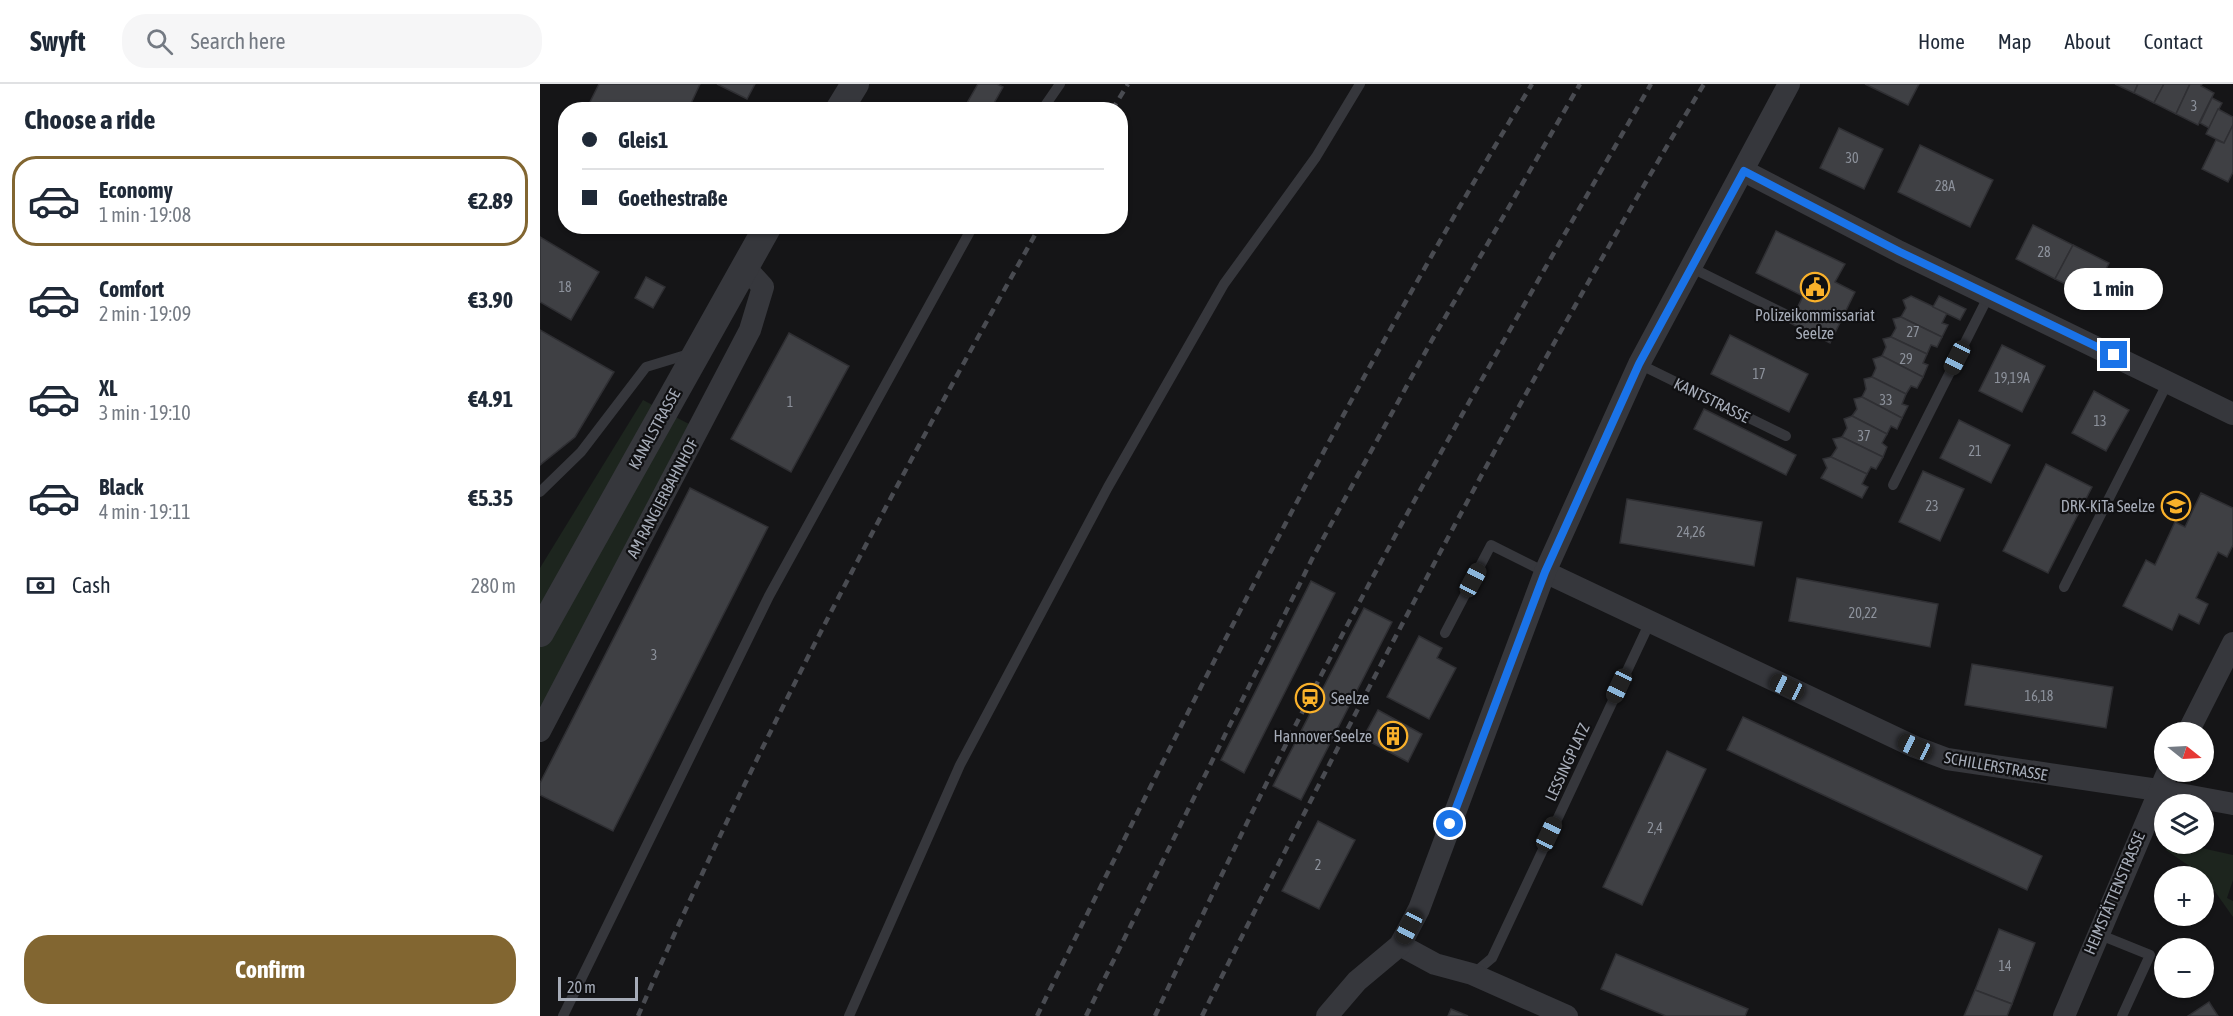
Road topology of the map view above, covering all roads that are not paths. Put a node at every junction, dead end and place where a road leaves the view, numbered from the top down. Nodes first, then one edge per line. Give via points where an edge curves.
1 (855, 84) edge
2 (1060, 84) edge
3 (1360, 84) edge
4 (1789, 84) edge
5 (844, 102) edge
6 (1048, 102) edge
7 (1744, 171) junction
8 (763, 234) edge
9 (968, 234) edge
10 (744, 266) junction
11 (1692, 268) junction
12 (1989, 295) junction
13 (1787, 315) dead end
14 (697, 351) junction
15 (1639, 364) junction
16 (2168, 382) junction
17 (2233, 414) edge
18 (1786, 436) dead end
19 (1893, 485) dead end
20 (540, 492) edge
21 (1545, 572) junction
22 (2064, 587) dead end
23 (1650, 622) junction
24 (540, 633) edge
25 (1445, 633) dead end
26 (2233, 643) edge
27 (2193, 722) edge
28 (540, 731) edge
29 (2154, 779) edge
30 (2162, 782) edge
31 (2169, 782) edge
32 (2233, 804) edge
33 (2097, 934) junction
34 (1400, 945) junction
35 (1472, 974) junction
36 (563, 1016) edge
37 (849, 1016) edge
38 (1328, 1016) edge
39 (1567, 1016) edge
40 (2064, 1016) edge
41 (2122, 1016) edge

1 - 5 street
2 - 6 lane
3 - 37 lane via 1316,157 1224,284 1108,487 960,765
4 - 7 street
7 - 11 street
7 - 12 street
8 - 10 street, KANALSTRASSE
9 - 36 lane via 769,596
10 - 14 street, KANALSTRASSE
10 - 28 street, AM RANGIERBAHNHOF via 763,287 750,330
11 - 13 lane
11 - 15 street
12 - 16 street
12 - 19 lane
14 - 20 lane via 646,367 581,452
14 - 24 street, KANALSTRASSE
15 - 18 lane, KANTSTRASSE
15 - 21 street
16 - 17 street
16 - 22 lane
21 - 23 street, SCHILLERSTRASSE
21 - 25 lane via 1491,545
21 - 34 street via 1419,909
23 - 29 street, SCHILLERSTRASSE via 1947,759
23 - 35 lane, LESSINGPLATZ via 1492,958
26 - 27 street
30 - 33 street, HEIMSTÄTTENSTRASSE
31 - 32 street, SCHILLERSTRASSE
33 - 40 street, HEIMSTÄTTENSTRASSE
33 - 41 lane via 2150,955
34 - 35 street via 1435,964
34 - 38 street via 1357,981
35 - 39 street

